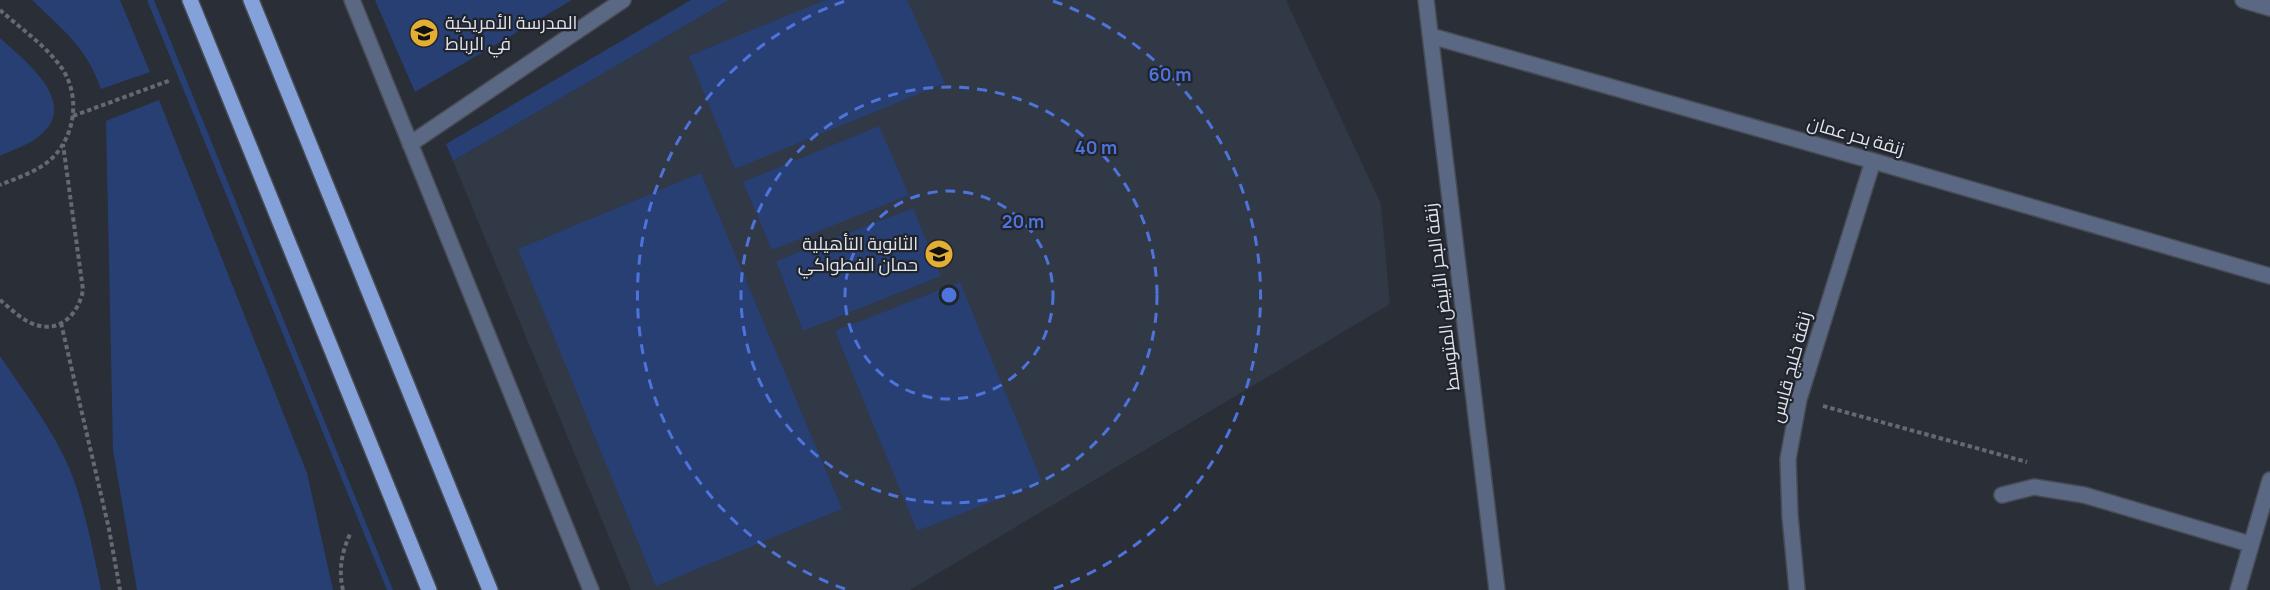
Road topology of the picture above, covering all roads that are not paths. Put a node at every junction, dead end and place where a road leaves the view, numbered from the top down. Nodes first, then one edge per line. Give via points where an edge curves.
1 (190, 0) edge
2 (250, 0) edge
3 (352, 0) edge
4 (623, 0) edge
5 (1426, 0) edge
6 (2243, 0) edge
7 (2270, 8) edge
8 (1431, 36) junction
9 (410, 144) junction
10 (1873, 161) junction
11 (2270, 276) edge
12 (2270, 480) edge
13 (2002, 495) dead end
14 (2250, 544) junction
15 (429, 590) edge
16 (490, 590) edge
17 (591, 590) edge
18 (1497, 590) edge
19 (1797, 590) edge
20 (2238, 590) edge

1 - 15 main road
2 - 16 main road
3 - 9 street
4 - 9 street
5 - 8 street, زنقة البحر الأبيض المتوسط
6 - 7 street
8 - 10 street, زنقة بحر عمان
8 - 18 street, زنقة البحر الأبيض المتوسط
9 - 17 street
10 - 11 street, زنقة بحر عمان
10 - 19 street, زنقة خليج قابس via 1795,419 1788,459
12 - 14 street
13 - 14 street via 2034,487 2066,491
14 - 20 street

